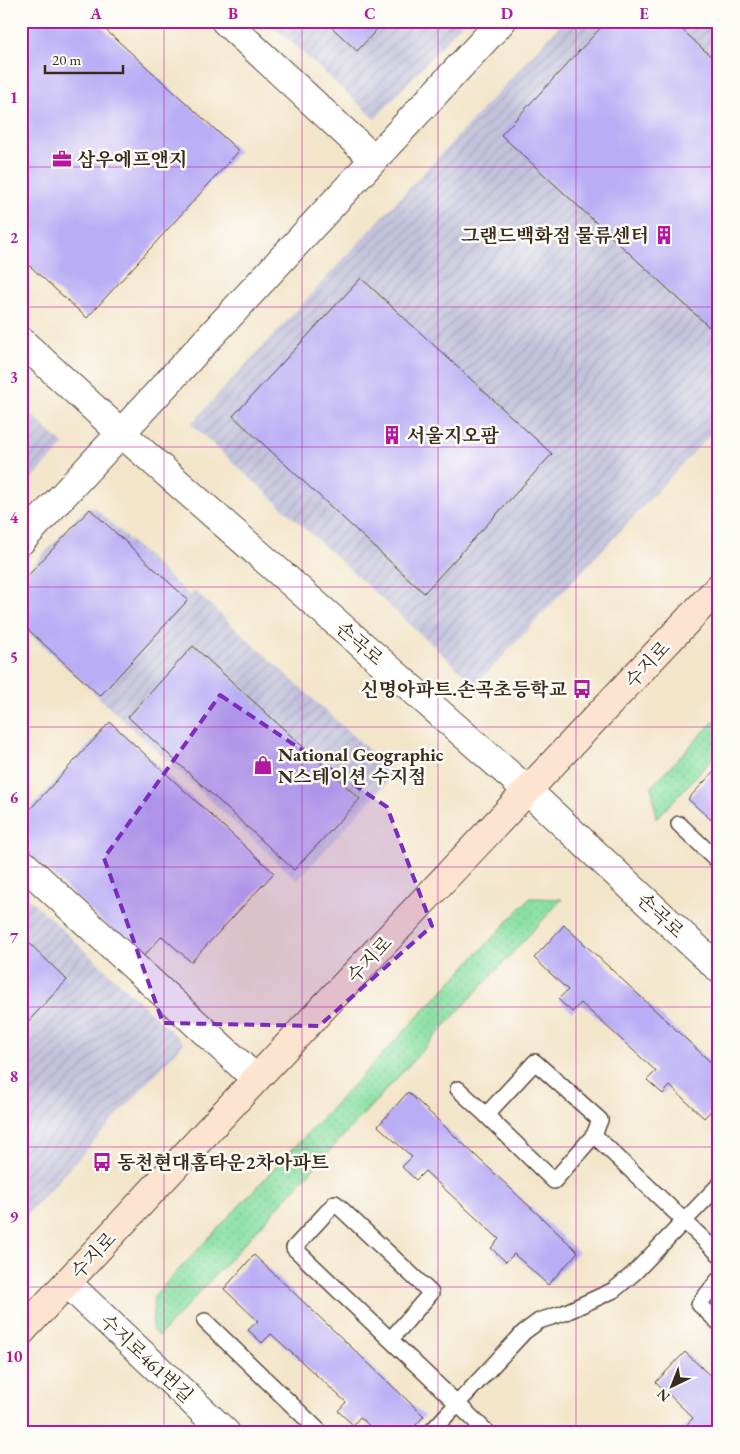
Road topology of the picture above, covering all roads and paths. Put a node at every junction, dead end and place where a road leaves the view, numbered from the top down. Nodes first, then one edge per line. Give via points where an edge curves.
1 (224, 21) edge
2 (502, 21) edge
3 (374, 159) junction
4 (21, 342) edge
5 (120, 432) junction
6 (21, 541) edge
7 (719, 587) edge
8 (528, 791) junction
9 (679, 824) dead end
10 (21, 862) edge
11 (719, 862) edge
12 (719, 968) edge
13 (256, 1078) junction
14 (458, 1089) dead end
15 (486, 1115) junction
16 (594, 1135) junction
17 (719, 1185) edge
18 (684, 1221) junction
19 (719, 1254) edge
20 (719, 1279) edge
21 (67, 1283) junction
22 (205, 1321) dead end
23 (719, 1323) edge
24 (21, 1332) edge
25 (391, 1339) junction
26 (458, 1403) junction
27 (226, 1433) edge
28 (322, 1433) edge
29 (430, 1433) edge
30 (488, 1433) edge

1 - 3 street
2 - 3 street
3 - 5 street
4 - 5 street, 손곡로
5 - 6 street
5 - 8 street, 손곡로
7 - 8 main road, 수지로
8 - 12 street, 손곡로
8 - 13 main road, 수지로
9 - 11 lane
10 - 13 street
13 - 21 main road, 수지로
14 - 15 lane
15 - 16 lane via 554,1181
15 - 16 lane via 535,1062 600,1120
16 - 18 lane
17 - 18 lane
18 - 19 lane
18 - 26 lane via 614,1290 539,1321 524,1332
20 - 23 lane via 699,1304
21 - 24 main road, 수지로
21 - 27 street, 수지로461번길
22 - 28 lane
25 - 25 lane via 294,1248 335,1203 431,1293
25 - 26 lane
26 - 29 lane
26 - 30 lane

